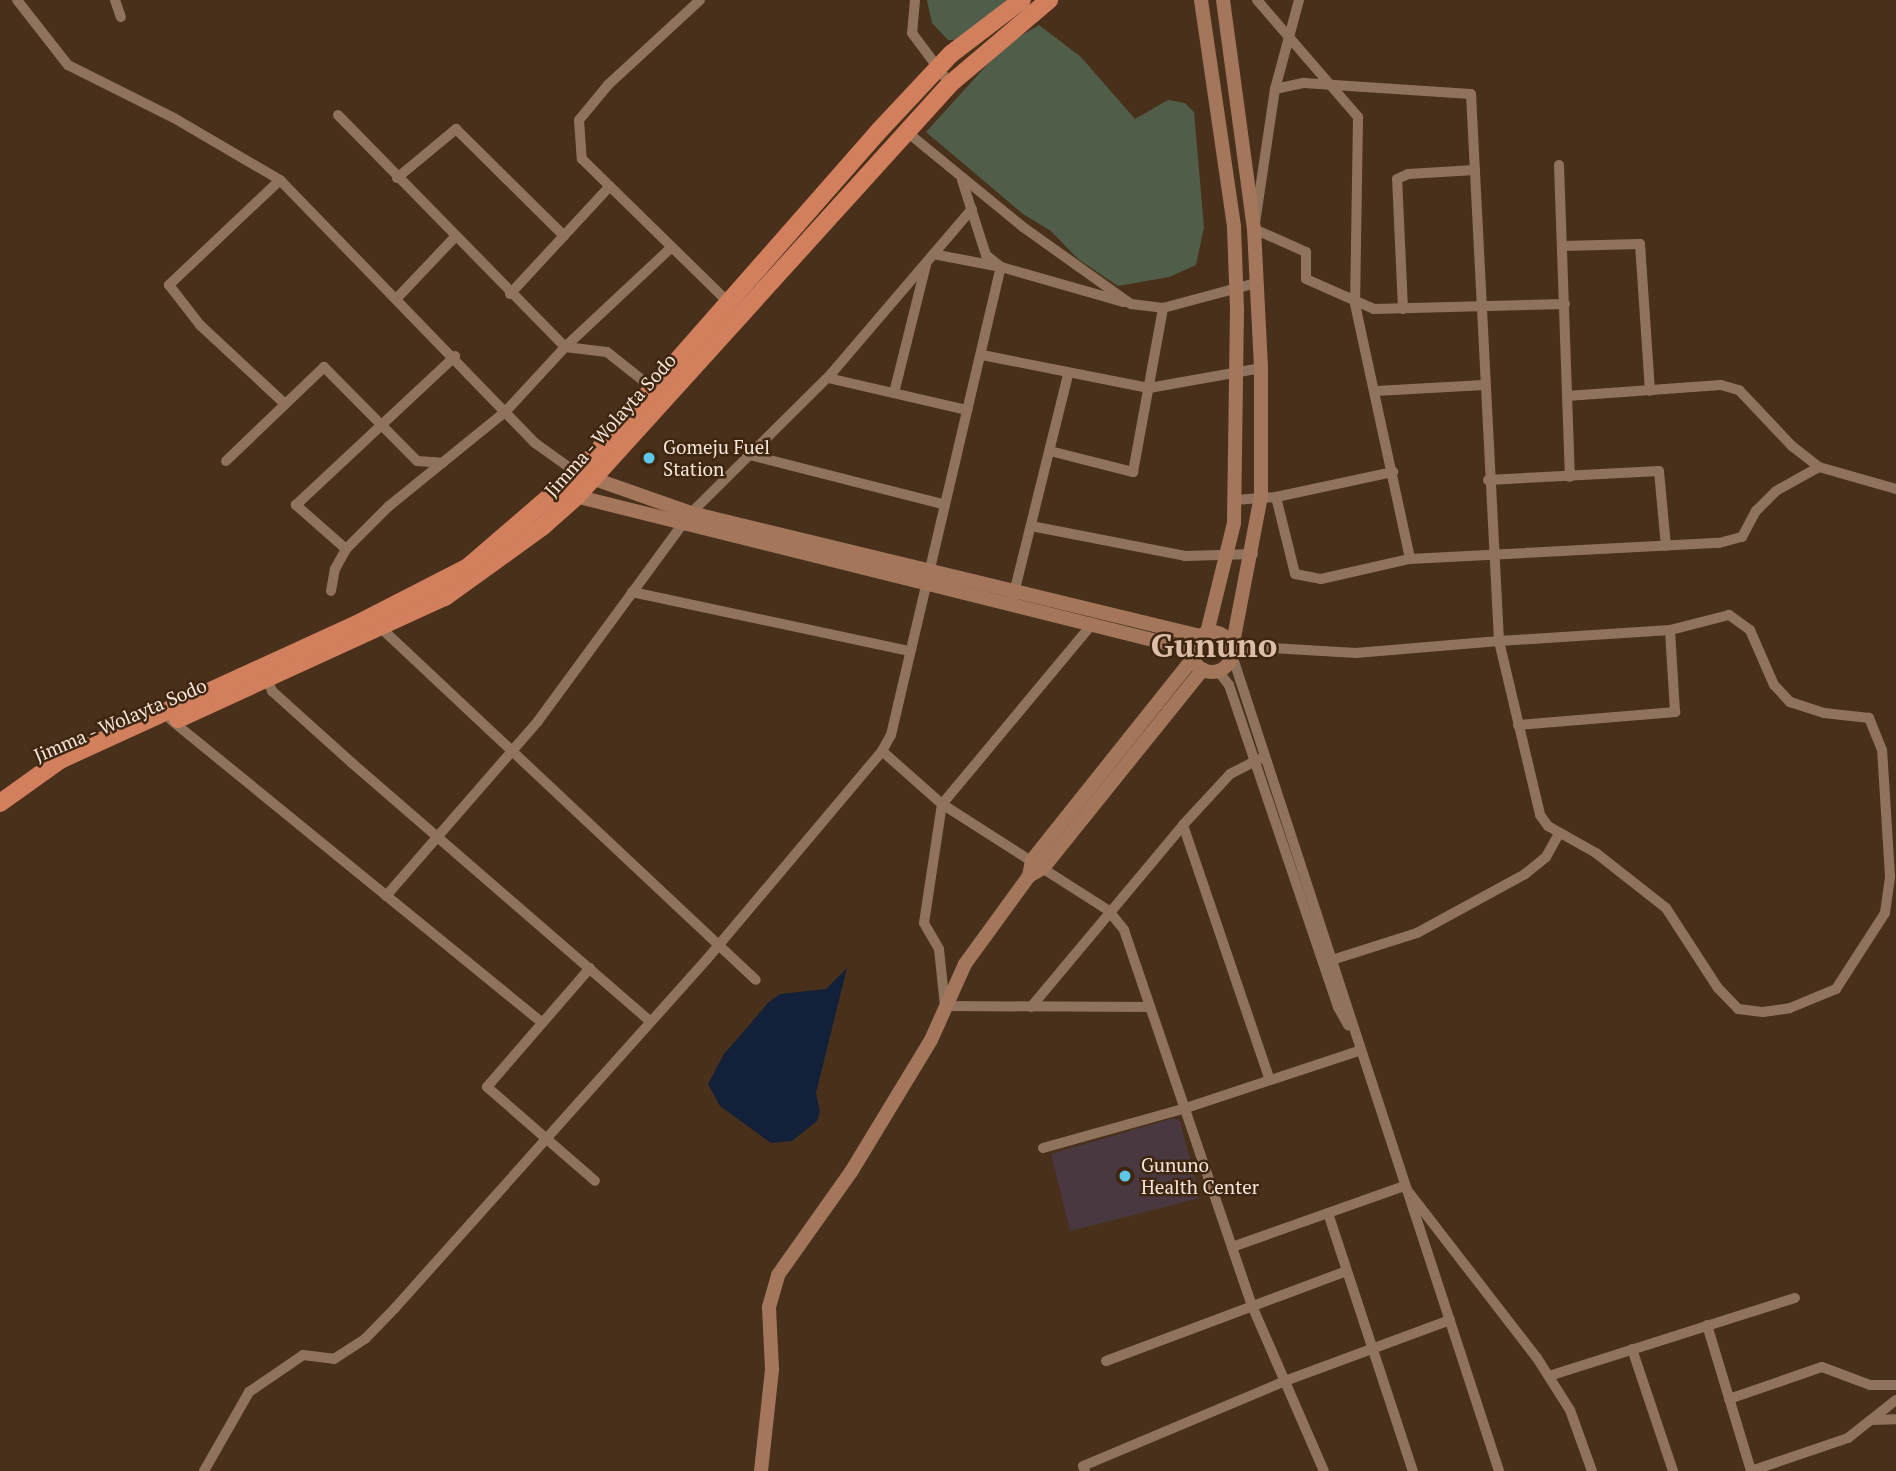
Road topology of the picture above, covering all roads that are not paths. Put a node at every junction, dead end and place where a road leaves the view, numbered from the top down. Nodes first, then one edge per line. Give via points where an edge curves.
1 (16, 0) edge
2 (115, 0) edge
3 (700, 0) edge
4 (915, 0) edge
5 (1022, 0) edge
6 (1200, 0) edge
7 (1223, 0) edge
8 (1257, 0) edge
9 (1299, 0) edge
10 (1042, 2) edge
11 (121, 17) dead end
12 (1289, 38) junction
13 (938, 68) junction
14 (1329, 84) junction
15 (950, 85) junction
16 (1275, 89) junction
17 (338, 115) dead end
18 (907, 132) junction
19 (1559, 165) dead end
20 (1475, 170) junction
21 (397, 178) junction
22 (961, 178) junction
23 (280, 180) junction
24 (610, 186) junction
25 (972, 209) junction
26 (1254, 229) junction
27 (564, 236) junction
28 (455, 237) junction
29 (1562, 246) junction
30 (672, 247) junction
31 (930, 258) junction
32 (1001, 267) junction
33 (1256, 283) junction
34 (1236, 288) junction
35 (510, 294) junction
36 (398, 297) junction
37 (1131, 304) junction
38 (1355, 304) junction
39 (1565, 304) junction
40 (1485, 306) junction
41 (734, 308) junction
42 (1163, 308) junction
43 (1403, 309) junction
44 (565, 347) junction
45 (982, 355) junction
46 (455, 356) junction
47 (1261, 368) junction
48 (1235, 372) junction
49 (1068, 374) junction
50 (828, 378) junction
51 (1484, 385) junction
52 (1150, 388) junction
53 (1376, 391) junction
54 (1650, 391) junction
55 (659, 392) junction
56 (894, 393) junction
57 (1567, 396) junction
58 (285, 404) junction
59 (967, 410) junction
60 (506, 411) junction
61 (381, 424) junction
62 (1050, 451) junction
63 (750, 455) junction
64 (226, 461) dead end
65 (443, 463) junction
66 (1819, 467) junction
67 (1393, 472) junction
68 (585, 475) junction
69 (1570, 477) junction
70 (1488, 481) junction
71 (1896, 489) edge
72 (556, 491) junction
73 (578, 496) junction
74 (1268, 496) junction
75 (1234, 500) junction
76 (942, 504) junction
77 (687, 518) junction
78 (1031, 526) junction
79 (1666, 546) junction
80 (346, 548) junction
81 (1227, 554) junction
82 (1253, 554) junction
83 (1492, 555) junction
84 (1410, 559) junction
85 (926, 575) junction
86 (331, 591) dead end
87 (632, 592) junction
88 (1014, 595) junction
89 (1093, 622) junction
90 (381, 628) junction
91 (1670, 630) junction
92 (1204, 635) junction
93 (1499, 641) junction
94 (910, 651) junction
95 (1232, 651) junction
96 (1202, 662) junction
97 (268, 681) junction
98 (168, 717) junction
99 (1518, 725) junction
100 (512, 751) junction
101 (882, 751) junction
102 (1259, 759) junction
103 (0, 803) edge
104 (942, 804) junction
105 (1183, 825) junction
106 (1558, 835) junction
107 (438, 838) junction
108 (1038, 864) junction
109 (386, 896) junction
110 (1108, 910) junction
111 (718, 944) junction
112 (1332, 960) junction
113 (590, 968) junction
114 (755, 980) dead end
115 (945, 1006) junction
116 (1031, 1007) junction
117 (1150, 1007) junction
118 (650, 1021) junction
119 (542, 1023) junction
120 (1352, 1031) junction
121 (1358, 1051) junction
122 (1269, 1078) junction
123 (1183, 1109) junction
124 (546, 1140) junction
125 (1043, 1148) dead end
126 (595, 1181) dead end
127 (1404, 1186) junction
128 (1328, 1213) junction
129 (1232, 1247) junction
130 (1344, 1272) junction
131 (1795, 1298) dead end
132 (1253, 1308) junction
133 (1450, 1320) junction
134 (1707, 1325) junction
135 (1370, 1349) junction
136 (1632, 1349) junction
137 (1106, 1361) dead end
138 (1549, 1376) junction
139 (1285, 1381) junction
140 (1896, 1385) edge
141 (1729, 1399) junction
142 (1896, 1399) edge
143 (1896, 1419) edge
144 (1872, 1420) junction
145 (204, 1471) edge
146 (761, 1471) edge
147 (1085, 1471) edge
148 (1324, 1471) edge
149 (1413, 1471) edge
150 (1499, 1471) edge
151 (1592, 1471) edge
152 (1673, 1471) edge
153 (1751, 1471) edge

1 - 23 street via 68,65 174,118
2 - 11 street
3 - 24 street via 608,85 579,120 582,159
4 - 13 street via 912,33
5 - 13 highway, Jimma - Wolayta Sodo
6 - 34 main road via 1234,226
7 - 26 main road
8 - 12 street
9 - 12 street
10 - 15 highway, Jimma - Wolayta Sodo
12 - 14 street
12 - 16 street
13 - 15 street
13 - 41 highway, Jimma - Wolayta Sodo
14 - 16 street
14 - 20 street via 1471,94
14 - 38 street via 1358,117
15 - 18 highway, Jimma - Wolayta Sodo
16 - 26 street
17 - 21 street
18 - 22 street
18 - 41 highway, Jimma - Wolayta Sodo
19 - 29 street
20 - 40 street
20 - 43 street via 1408,174 1397,179
21 - 27 street via 456,130
21 - 28 street
22 - 25 street
22 - 37 street
23 - 36 street
23 - 58 street via 169,285 200,325
24 - 27 street
24 - 30 street
25 - 31 street
25 - 32 street via 986,255
26 - 33 main road
26 - 38 street via 1306,252 1306,279
27 - 35 street
28 - 35 street
28 - 36 street
29 - 39 street
29 - 54 street via 1640,244
30 - 41 street
30 - 44 street
31 - 32 street
31 - 50 street
31 - 56 street
32 - 37 street
32 - 45 street
33 - 34 street
33 - 47 main road
34 - 42 street
34 - 48 main road
35 - 44 street
36 - 46 street
37 - 42 street
38 - 43 street
38 - 53 street
39 - 40 street
39 - 57 street
40 - 43 street
40 - 51 street
41 - 55 highway, Jimma - Wolayta Sodo
42 - 52 street
44 - 55 street via 607,352
44 - 60 street
45 - 49 street
45 - 59 street
46 - 60 street
46 - 61 street
47 - 48 street
47 - 74 main road
48 - 52 street
48 - 75 main road
49 - 52 street
49 - 62 street
50 - 56 street
50 - 63 street
51 - 53 street
51 - 70 street
52 - 62 street via 1133,472
53 - 67 street
54 - 57 street
54 - 66 street via 1721,385 1739,390 1792,446
55 - 68 highway, Jimma - Wolayta Sodo
56 - 59 street
57 - 69 street
58 - 61 street via 324,367
58 - 64 street
59 - 76 street
60 - 65 street
60 - 68 street via 536,443
61 - 65 street via 417,461
61 - 80 street via 296,505
62 - 78 street
63 - 76 street
63 - 77 street
65 - 80 street
66 - 71 street
66 - 79 street via 1776,491 1756,511 1742,537
67 - 74 street
67 - 84 street
68 - 72 highway, Jimma - Wolayta Sodo
68 - 73 highway, Jimma - Wolayta Sodo
68 - 77 main road
69 - 70 street
69 - 79 street via 1659,471
70 - 83 street
72 - 73 main road
72 - 98 highway, Jimma - Wolayta Sodo via 468,567
73 - 77 main road
73 - 90 highway, Jimma - Wolayta Sodo via 476,577
74 - 75 street
74 - 82 main road
74 - 84 street via 1295,574 1321,579
75 - 81 main road
76 - 85 street
77 - 85 main road
77 - 87 street
78 - 81 street via 1185,556
78 - 88 street
79 - 83 street
80 - 86 street
81 - 82 street
81 - 92 main road
82 - 95 main road
83 - 84 street
83 - 93 street
85 - 88 main road
85 - 94 street
87 - 94 street
87 - 100 street
88 - 89 main road
88 - 92 main road
89 - 96 main road
89 - 104 street
90 - 97 highway, Jimma - Wolayta Sodo
90 - 100 street
91 - 93 street
91 - 99 street via 1675,712
91 - 106 street via 1729,615 1750,630 1770,678 1790,702 1824,713 1860,713 1875,725 1882,750 1890,886 1885,913 1871,940 1836,989 1817,999 1763,1012 1738,1009 1718,988 1666,908 1596,853
92 - 95 main road via 1223,635
92 - 96 main road
93 - 95 street via 1356,653 1272,648
93 - 99 street
94 - 101 street via 891,735
95 - 96 main road
95 - 102 street
96 - 102 street via 1229,685
96 - 108 main road
97 - 98 highway, Jimma - Wolayta Sodo
97 - 107 street via 272,691
98 - 103 highway, Jimma - Wolayta Sodo via 60,760
98 - 109 street
99 - 106 street via 1540,815
100 - 107 street
100 - 111 street
101 - 104 street
101 - 111 street
102 - 105 street via 1230,774
102 - 112 street
102 - 120 street via 1338,1007
104 - 108 street
104 - 115 street via 923,923 939,949
105 - 110 street
105 - 122 street
106 - 112 street via 1546,857 1501,887 1417,933
107 - 109 street
107 - 113 street
108 - 110 street
108 - 115 main road via 965,964
109 - 119 street
110 - 116 street
110 - 117 street via 1124,930
111 - 114 street
111 - 118 street
112 - 120 street
113 - 118 street
113 - 119 street
115 - 116 street
115 - 146 main road via 931,1040 850,1172 778,1275 769,1307 772,1369
116 - 117 street
117 - 123 street
118 - 124 street
119 - 124 street via 487,1087
120 - 121 street
121 - 122 street
121 - 127 street
122 - 123 street
123 - 125 street
123 - 129 street
124 - 126 street
124 - 145 street via 365,1339 334,1359 303,1355 249,1392
127 - 128 street
127 - 133 street
127 - 138 street via 1484,1284
128 - 129 street
128 - 130 street
129 - 132 street
130 - 132 street
130 - 135 street
131 - 134 street
132 - 137 street
132 - 139 street
133 - 135 street
133 - 150 street
134 - 136 street
134 - 141 street
135 - 139 street
135 - 149 street
136 - 138 street
136 - 152 street
138 - 151 street via 1570,1410
139 - 147 street via 1083,1465
139 - 148 street
140 - 141 street via 1870,1385 1822,1367
141 - 153 street
142 - 144 street
143 - 144 street
144 - 153 street via 1848,1438

